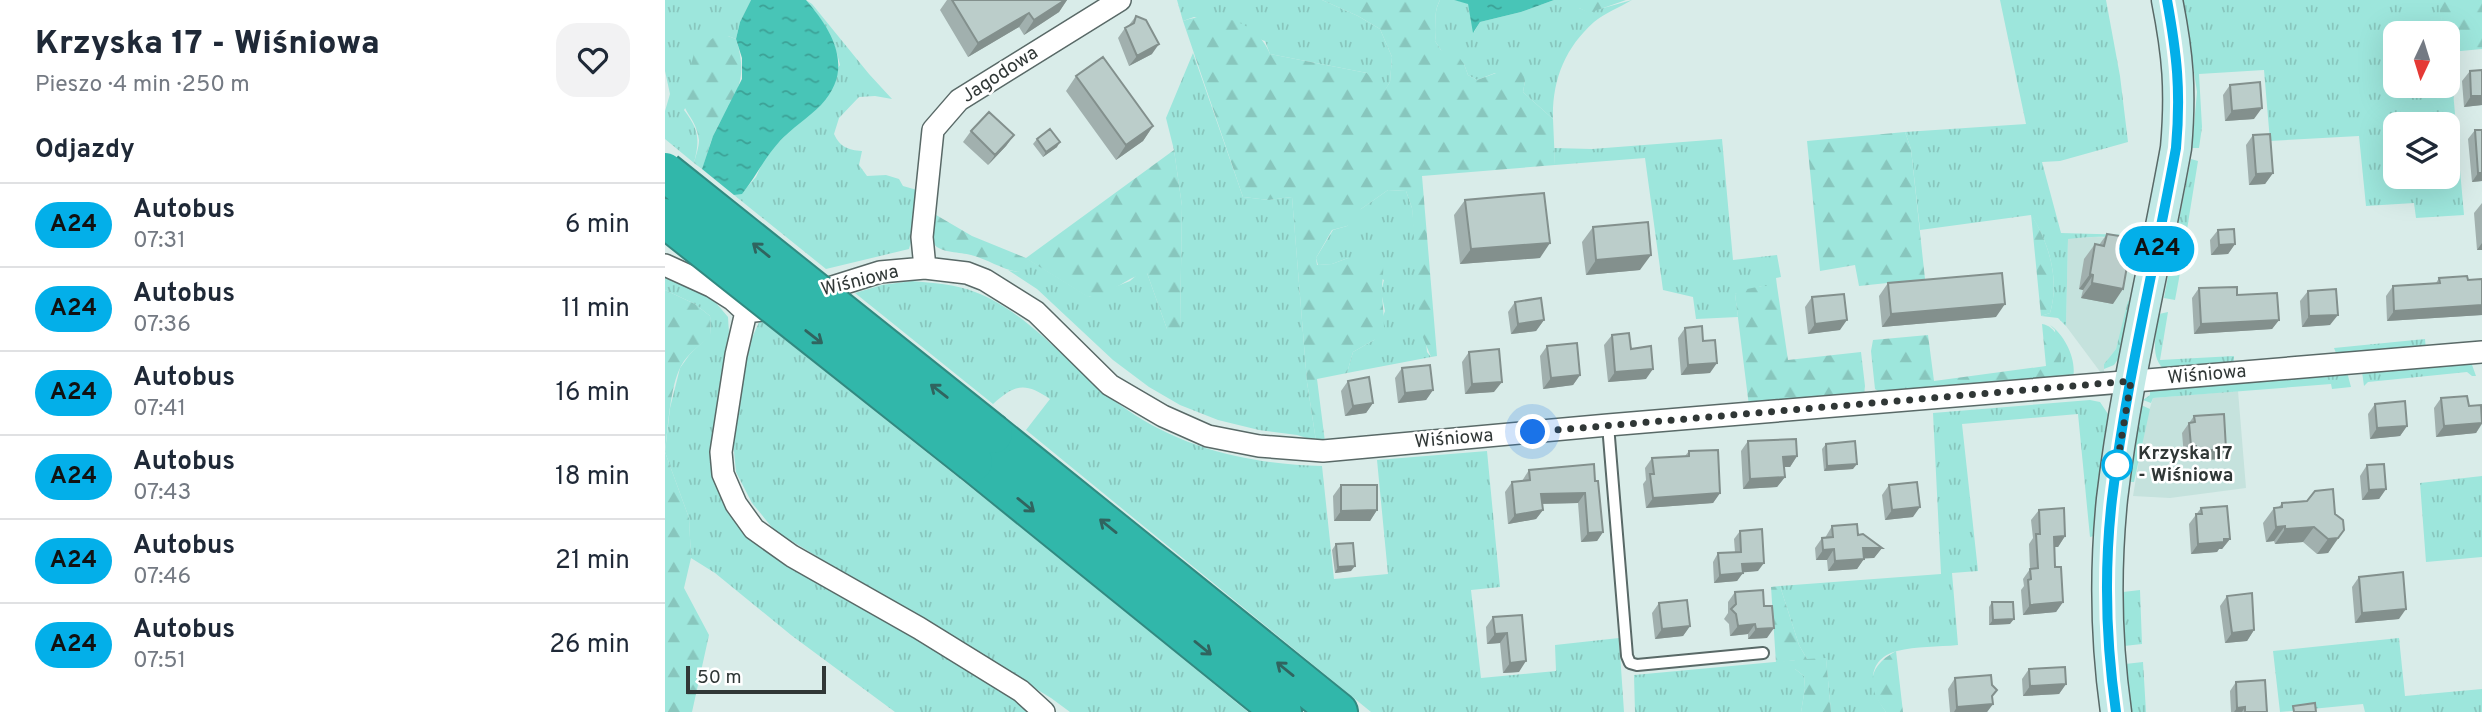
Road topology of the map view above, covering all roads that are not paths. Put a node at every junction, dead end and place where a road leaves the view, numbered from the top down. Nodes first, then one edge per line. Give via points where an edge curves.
1 (1121, 0) edge
2 (2167, 0) edge
3 (665, 172) edge
4 (665, 218) edge
5 (665, 265) edge
6 (925, 268) junction
7 (746, 312) junction
8 (2482, 352) edge
9 (2131, 381) junction
10 (1608, 425) junction
11 (983, 448) junction
12 (1763, 653) dead end
13 (1044, 712) edge
14 (1282, 712) edge
15 (1338, 712) edge
16 (2116, 712) edge

1 - 6 street, Jagodowa via 959,100 933,130 922,237
2 - 9 street via 2179,71 2178,127
11 -> 3 highway, bridge
4 -> 11 highway, bridge
5 - 7 street via 711,286
6 - 7 street, Wiśniowa via 880,272
6 - 10 street, Wiśniowa via 967,273 1004,291 1036,312 1110,385 1208,436 1323,451
7 - 13 street via 721,452 723,474 736,504 754,528 792,556 1021,691
8 - 9 street, Wiśniowa
9 - 10 street, Wiśniowa
9 - 16 street via 2109,547 2109,648
10 - 12 lane via 1630,663
11 -> 14 highway
15 -> 11 highway

